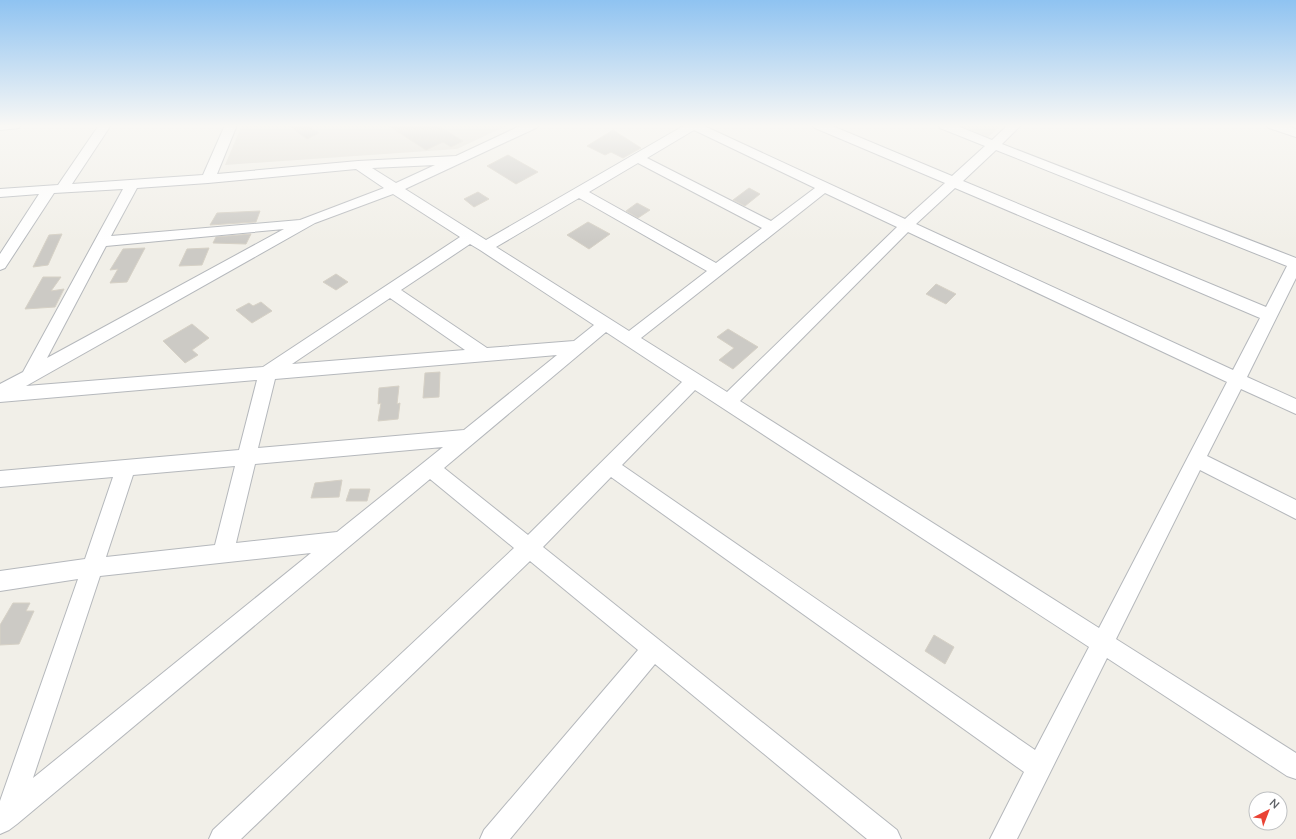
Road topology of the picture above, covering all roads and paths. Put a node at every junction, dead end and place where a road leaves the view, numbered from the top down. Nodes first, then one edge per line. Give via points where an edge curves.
1 (75, 164) edge
2 (214, 164) edge
3 (375, 164) edge
4 (449, 164) edge
5 (627, 164) edge
6 (649, 164) edge
7 (776, 164) edge
8 (912, 164) edge
9 (973, 164) edge
10 (1043, 164) edge
11 (358, 165) junction
12 (208, 179) junction
13 (954, 182) junction
14 (132, 184) junction
15 (824, 187) junction
16 (394, 189) junction
17 (56, 190) junction
18 (579, 192) junction
19 (0, 193) edge
20 (305, 223) junction
21 (907, 225) junction
22 (772, 227) junction
23 (101, 242) junction
24 (477, 242) junction
25 (3, 258) edge
26 (1296, 263) edge
27 (717, 270) junction
28 (390, 290) junction
29 (1269, 315) junction
30 (606, 324) junction
31 (629, 339) junction
32 (578, 347) junction
33 (484, 355) junction
34 (268, 372) junction
35 (29, 377) junction
36 (1237, 379) junction
37 (693, 381) junction
38 (0, 394) edge
39 (728, 402) junction
40 (1296, 407) edge
41 (469, 437) junction
42 (247, 457) junction
43 (1196, 459) junction
44 (609, 466) junction
45 (126, 468) junction
46 (430, 468) junction
47 (0, 479) edge
48 (1296, 510) edge
49 (340, 541) junction
50 (529, 548) junction
51 (223, 554) junction
52 (91, 568) junction
53 (0, 580) edge
54 (1102, 643) junction
55 (653, 649) junction
56 (1296, 767) edge
57 (1039, 768) junction
58 (8, 790) edge
59 (4, 818) edge
60 (222, 839) edge
61 (493, 839) edge
62 (888, 839) edge
63 (1003, 839) edge

1 - 17 street
2 - 12 street
3 - 11 street
4 - 16 street
5 - 18 street
6 - 22 street
7 - 15 street
8 - 13 street
9 - 13 street
10 - 26 street
11 - 12 street
11 - 16 street
12 - 14 street
13 - 21 street
13 - 29 street
14 - 17 street
14 - 23 street
15 - 21 street
15 - 22 street
16 - 20 street
16 - 24 street
17 - 19 street
17 - 25 street
18 - 24 street
18 - 27 street
20 - 23 street
20 - 35 street
21 - 36 street
21 - 39 street
22 - 27 street
23 - 35 street
24 - 28 street
24 - 30 street
26 - 29 street
27 - 31 street
28 - 33 street
28 - 34 street
29 - 36 street
30 - 31 street
30 - 32 street
31 - 37 street
32 - 33 street
32 - 41 street
33 - 34 street
34 - 38 street
34 - 42 street
35 - 38 street
36 - 40 street
36 - 43 street
37 - 39 street
37 - 44 street
39 - 54 street
41 - 42 street
41 - 46 street
42 - 45 street
42 - 51 street
43 - 48 street
43 - 54 street
44 - 50 street
44 - 57 street
45 - 47 street
45 - 52 street
46 - 49 street
46 - 50 street
49 - 51 street
49 - 59 street
50 - 55 street
50 - 60 street
51 - 52 street
52 - 53 street
52 - 58 street
54 - 56 street
54 - 57 street
55 - 61 street
55 - 62 street
57 - 63 street
58 - 59 street

